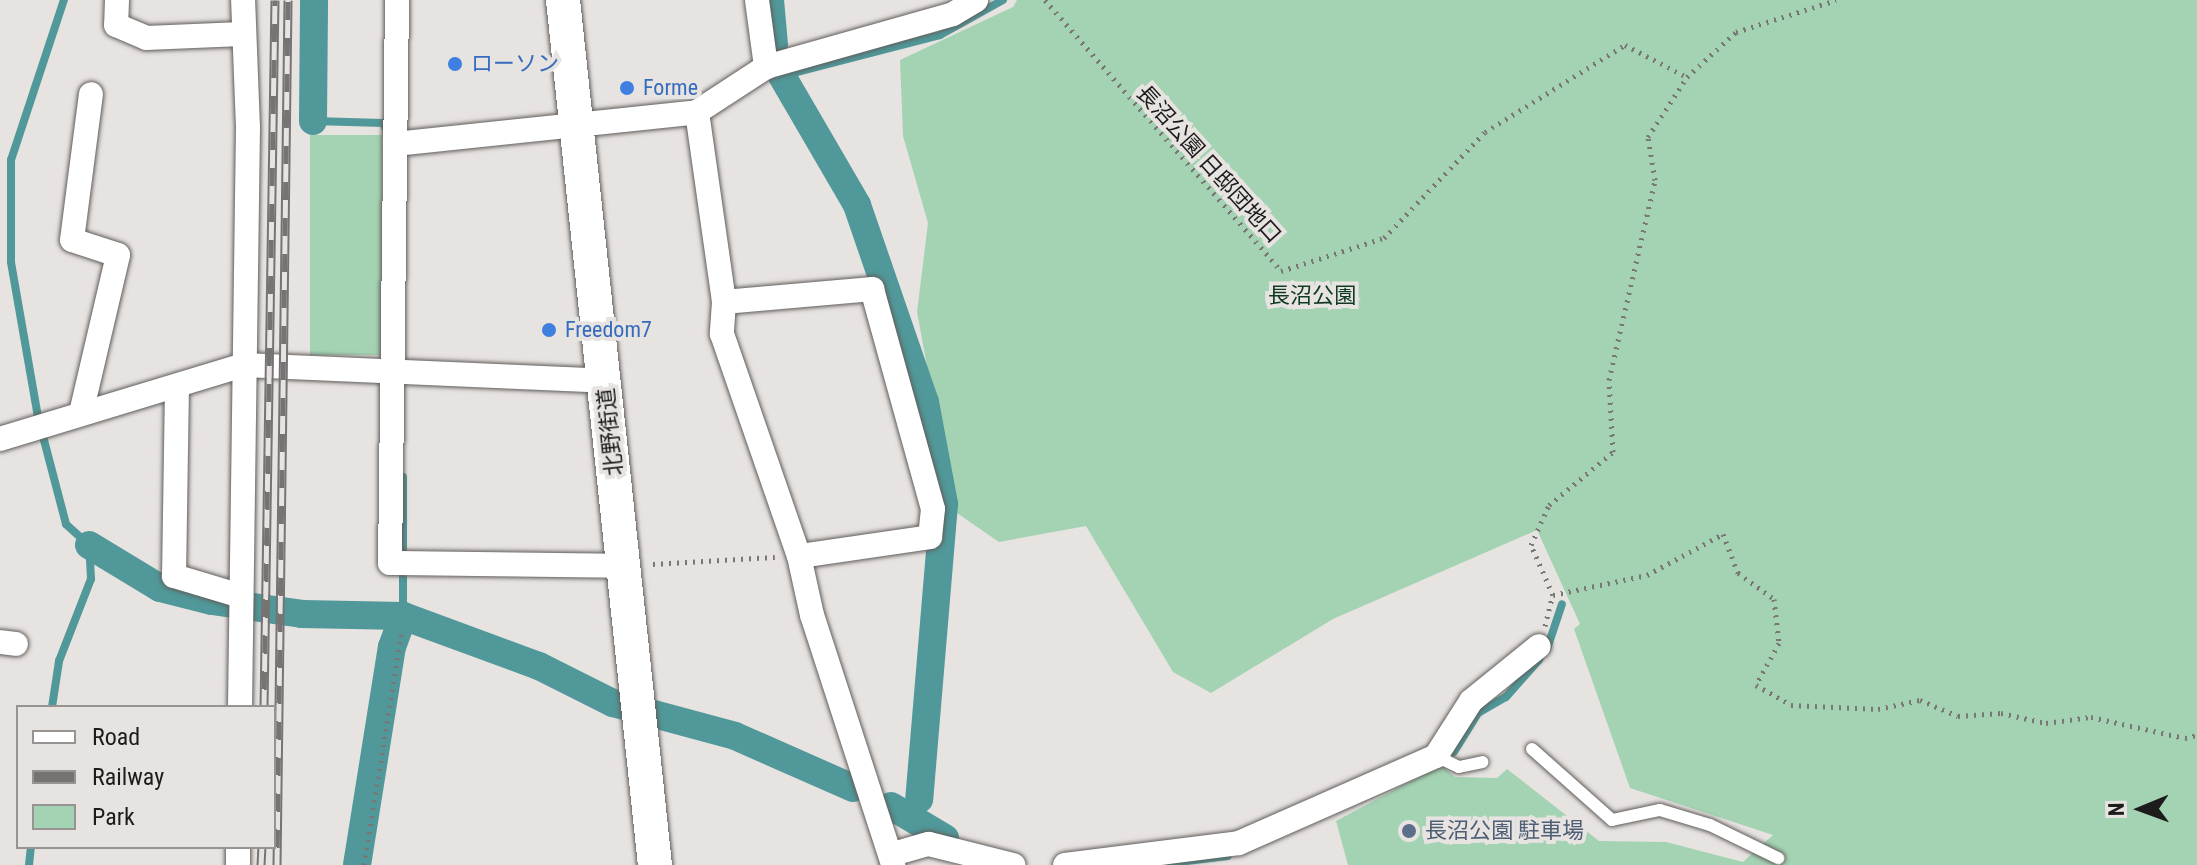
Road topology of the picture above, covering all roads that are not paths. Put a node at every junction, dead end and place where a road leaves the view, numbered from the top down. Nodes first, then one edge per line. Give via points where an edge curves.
1 (117, 0) edge
2 (243, 0) edge
3 (397, 0) edge
4 (563, 0) edge
5 (757, 0) edge
6 (976, 0) edge
7 (242, 34) junction
8 (766, 67) junction
9 (91, 94) dead end
10 (697, 112) junction
11 (576, 126) junction
12 (395, 144) junction
13 (724, 302) junction
14 (244, 365) junction
15 (393, 372) junction
16 (605, 381) junction
17 (177, 386) junction
18 (81, 413) junction
19 (0, 439) edge
20 (799, 556) junction
21 (624, 566) junction
22 (241, 596) junction
23 (1539, 646) road end
24 (240, 705) edge
25 (1532, 749) dead end
26 (1436, 756) junction
27 (1482, 762) dead end
28 (1778, 858) dead end
29 (893, 860) edge
30 (655, 865) edge
31 (1013, 865) edge
32 (1065, 865) edge

1 - 7 street via 116,25 146,38
2 - 7 street
3 - 12 street
4 - 11 main road, 北野街道
5 - 8 street
6 - 8 street via 953,14
7 - 14 street via 248,128
8 - 10 street
9 - 18 street via 72,240 118,255
10 - 11 street
10 - 13 street
11 - 12 street
11 - 16 main road, 北野街道
12 - 15 street
13 - 20 street via 722,334
13 - 20 street via 872,289 933,509 930,537
14 - 15 street
14 - 17 street
14 - 22 street
15 - 16 street
15 - 21 street via 390,563
16 - 21 main road, 北野街道
17 - 18 street
17 - 22 street via 174,576
18 - 19 street
20 - 29 street via 812,615
21 - 30 main road, 北野街道
22 - 24 street
23 - 26 street via 1471,701
25 - 28 lane via 1612,820 1660,810 1710,825
26 - 27 lane via 1459,767
26 - 32 street via 1358,796 1239,843
29 - 31 street via 929,844

